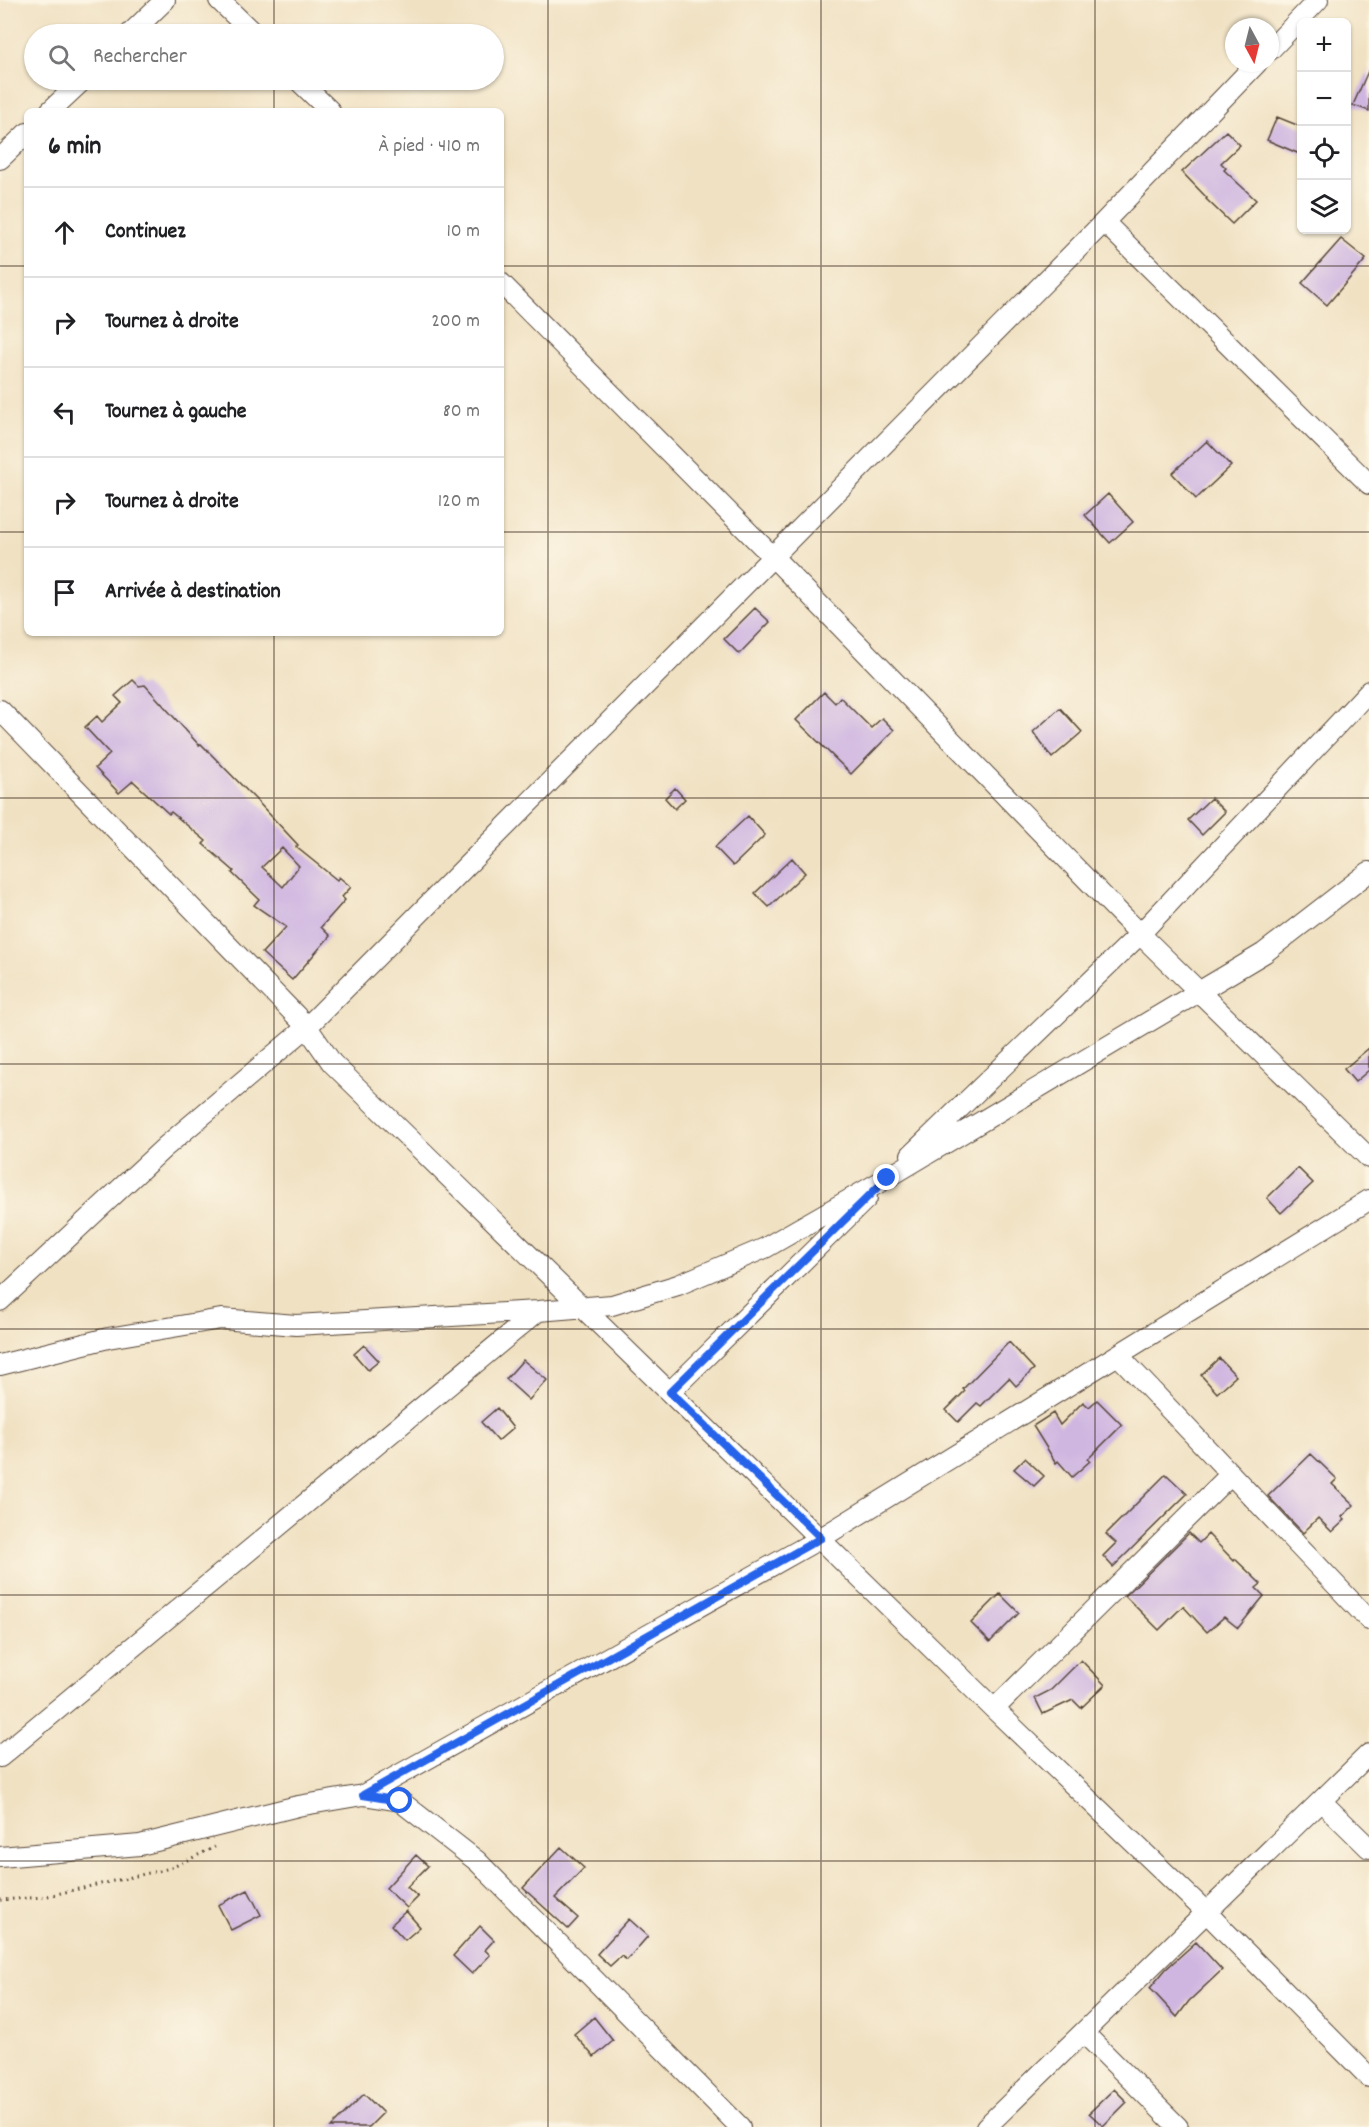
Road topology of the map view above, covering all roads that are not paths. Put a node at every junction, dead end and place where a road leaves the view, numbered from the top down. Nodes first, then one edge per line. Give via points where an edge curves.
1 (165, 0) edge
2 (219, 0) edge
3 (1318, 0) edge
4 (140, 24) edge
5 (244, 24) edge
6 (1279, 41) edge
7 (1248, 72) edge
8 (72, 90) edge
9 (308, 90) edge
10 (53, 108) edge
11 (327, 108) edge
12 (24, 136) edge
13 (0, 159) edge
14 (1104, 222) junction
15 (504, 286) edge
16 (1369, 484) edge
17 (772, 557) junction
18 (1369, 692) edge
19 (0, 710) edge
20 (1369, 872) edge
21 (1140, 934) junction
22 (1198, 991) junction
23 (307, 1027) junction
24 (1369, 1158) edge
25 (887, 1178) junction
26 (1369, 1200) edge
27 (0, 1301) edge
28 (584, 1308) junction
29 (538, 1311) junction
30 (1118, 1355) junction
31 (0, 1365) edge
32 (670, 1392) junction
33 (1231, 1474) junction
34 (821, 1538) junction
35 (1369, 1620) edge
36 (994, 1709) junction
37 (1369, 1754) edge
38 (0, 1757) edge
39 (363, 1795) junction
40 (1321, 1801) junction
41 (1369, 1848) edge
42 (0, 1857) edge
43 (1207, 1913) junction
44 (1084, 2033) junction
45 (1369, 2077) edge
46 (740, 2127) edge
47 (986, 2127) edge
48 (1178, 2127) edge

1 - 4 street
2 - 5 street
3 - 6 street
7 - 14 street
8 - 10 street
9 - 11 street
12 - 13 street
14 - 16 street
14 - 17 street
15 - 17 street
17 - 21 street
17 - 23 street
18 - 21 street
19 - 23 street
20 - 22 street via 1264,953
21 - 22 street
21 - 25 street
22 - 24 street
22 - 25 street
23 - 27 street via 165,1147
23 - 28 street via 332,1063
25 - 28 street via 754,1252 678,1285 612,1305
25 - 32 street
26 - 30 street
28 - 29 street
28 - 32 street
29 - 31 street via 296,1325 221,1319 108,1338
29 - 38 street
30 - 33 street
30 - 34 street
32 - 34 street
33 - 35 street
33 - 36 street
34 - 36 street
34 - 39 street
36 - 43 street
37 - 40 street
39 - 42 street via 298,1806 140,1845
39 - 46 street via 400,1801 477,1861
40 - 41 street
40 - 43 street
43 - 44 street
43 - 45 street
44 - 47 street
44 - 48 street

